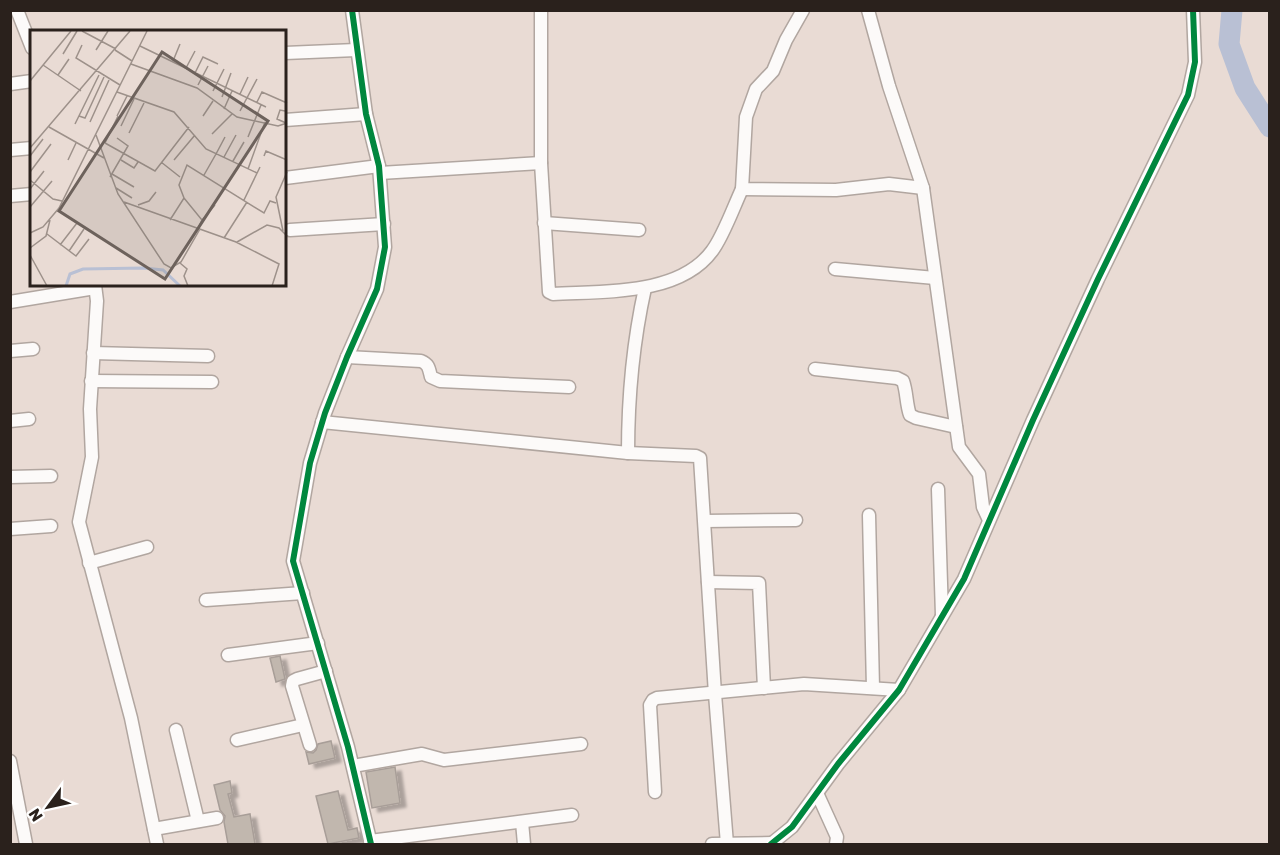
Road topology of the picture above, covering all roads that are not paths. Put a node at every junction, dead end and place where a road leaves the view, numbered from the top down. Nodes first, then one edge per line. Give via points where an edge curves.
1 (352, 10) edge
2 (541, 10) edge
3 (803, 10) edge
4 (868, 10) edge
5 (1193, 10) edge
6 (20, 11) edge
7 (30, 42) edge
8 (356, 50) junction
9 (286, 53) edge
10 (30, 81) edge
11 (10, 84) edge
12 (366, 114) junction
13 (286, 120) edge
14 (30, 148) edge
15 (10, 150) edge
16 (541, 163) junction
17 (380, 170) junction
18 (286, 178) edge
19 (923, 188) junction
20 (742, 189) junction
21 (30, 194) edge
22 (10, 196) edge
23 (544, 223) junction
24 (384, 224) junction
25 (290, 230) dead end
26 (639, 230) dead end
27 (835, 269) dead end
28 (935, 278) junction
29 (95, 286) edge
30 (645, 288) junction
31 (10, 302) edge
32 (33, 349) dead end
33 (10, 351) edge
34 (93, 354) junction
35 (208, 356) dead end
36 (347, 357) junction
37 (815, 369) dead end
38 (91, 381) junction
39 (212, 382) dead end
40 (569, 387) dead end
41 (29, 419) dead end
42 (10, 421) edge
43 (322, 422) junction
44 (956, 427) junction
45 (628, 453) junction
46 (51, 476) dead end
47 (10, 477) edge
48 (938, 489) dead end
49 (869, 515) dead end
50 (796, 520) dead end
51 (988, 520) junction
52 (705, 521) junction
53 (51, 526) dead end
54 (10, 529) edge
55 (147, 547) dead end
56 (89, 563) junction
57 (708, 582) junction
58 (303, 593) junction
59 (206, 600) dead end
60 (942, 616) junction
61 (318, 643) junction
62 (228, 656) dead end
63 (326, 671) junction
64 (764, 688) junction
65 (873, 688) junction
66 (898, 690) junction
67 (715, 694) junction
68 (303, 725) junction
69 (176, 730) dead end
70 (237, 740) dead end
71 (581, 744) dead end
72 (310, 745) dead end
73 (10, 761) edge
74 (353, 766) junction
75 (655, 792) dead end
76 (817, 793) junction
77 (15, 804) edge
78 (572, 815) dead end
79 (217, 818) dead end
80 (198, 821) junction
81 (522, 822) junction
82 (154, 829) junction
83 (370, 843) edge
84 (26, 844) edge
85 (157, 844) edge
86 (524, 844) edge
87 (712, 844) edge
88 (727, 844) edge
89 (772, 844) edge
90 (836, 844) edge

1 - 8 street
2 - 16 street
3 - 20 street via 773,71 756,88 746,117
4 - 19 street
5 - 51 street via 1195,62 1188,95 1098,279
6 - 7 street
8 - 9 street
8 - 12 street
10 - 11 street
12 - 13 street
12 - 17 street
14 - 15 street
16 - 17 street
16 - 23 street
17 - 18 street
17 - 24 street
19 - 20 street via 890,184 836,190
19 - 28 street
20 - 30 street via 712,251 693,269
21 - 22 street
23 - 26 street
23 - 30 street via 549,292
24 - 25 street
24 - 36 street via 379,283
27 - 28 street
28 - 44 street
29 - 31 street
29 - 34 street
30 - 45 street via 638,316 628,412
32 - 33 street
34 - 35 street
34 - 38 street
36 - 40 street via 421,361 429,367 431,377 440,381
36 - 43 street
37 - 44 street via 897,378 905,386 910,415
38 - 39 street
38 - 56 street via 92,457 79,522
41 - 42 street
43 - 45 street
43 - 58 street via 310,463 294,552
44 - 51 street via 959,447 979,474
45 - 52 street via 700,458
46 - 47 street
48 - 60 street
49 - 65 street
50 - 52 street
51 - 60 street via 964,579
52 - 57 street
53 - 54 street
55 - 56 street
56 - 82 street via 131,718
57 - 64 street via 759,583
57 - 67 street
58 - 59 street
58 - 61 street
60 - 66 street
61 - 62 street
61 - 63 street
63 - 68 street via 293,681
63 - 74 street
64 - 65 street via 804,684
64 - 67 street
65 - 66 street
66 - 76 street
67 - 75 street via 652,700
67 - 88 street
68 - 70 street
68 - 72 street
69 - 80 street
71 - 74 street via 444,760 422,754
73 - 77 street
74 - 83 street
76 - 89 street via 792,827
76 - 90 street via 837,837
77 - 84 street
78 - 81 street
79 - 80 street
80 - 82 street
81 - 83 street
81 - 86 street
82 - 85 street
87 - 88 street
88 - 89 street

